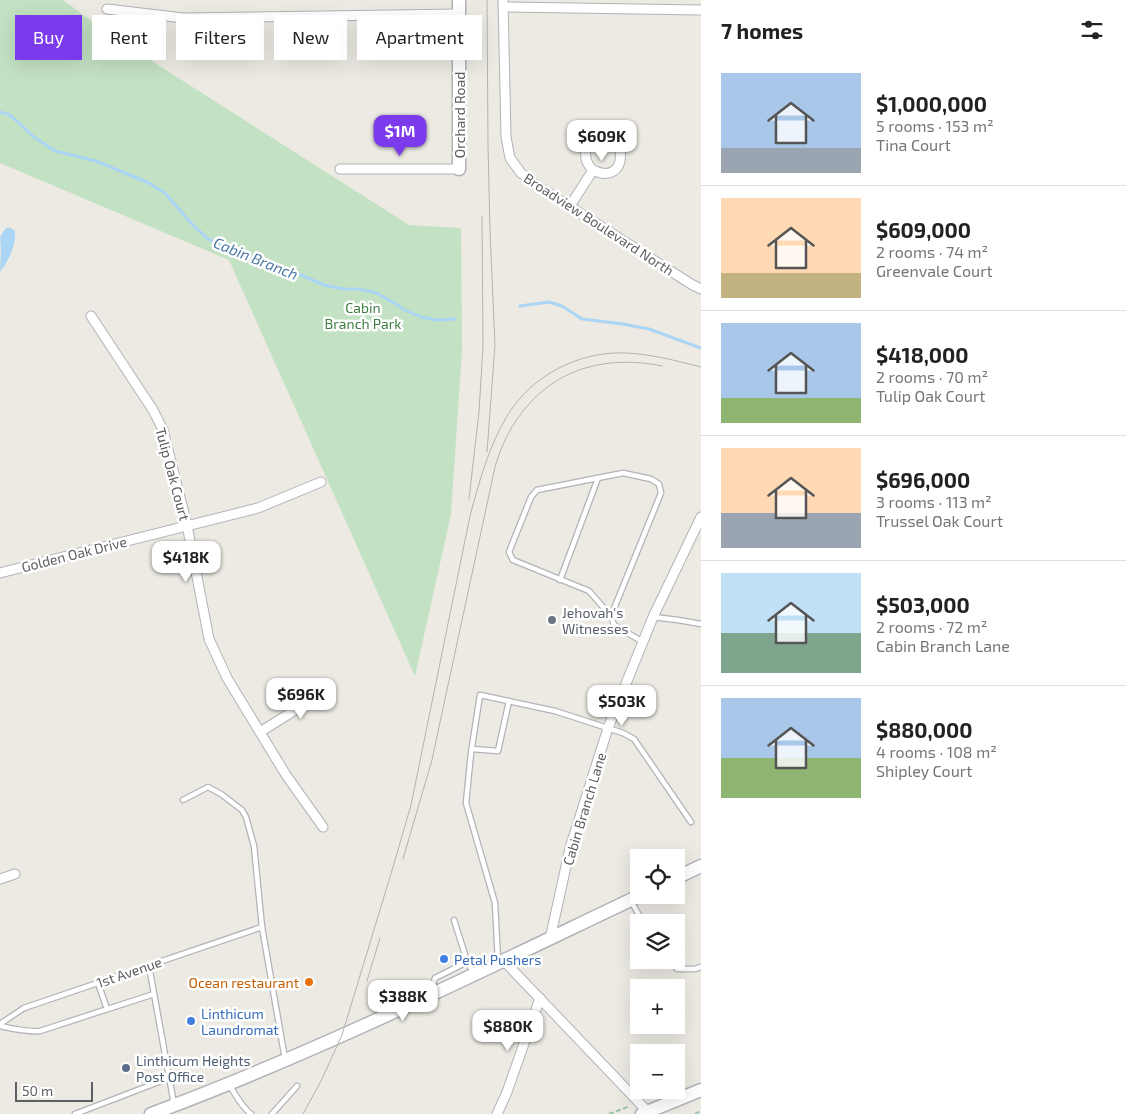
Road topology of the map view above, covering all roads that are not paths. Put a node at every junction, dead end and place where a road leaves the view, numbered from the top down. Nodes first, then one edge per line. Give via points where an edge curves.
1 (459, 0) edge
2 (503, 3) edge
3 (107, 9) dead end
4 (701, 10) edge
5 (459, 14) junction
6 (340, 169) dead end
7 (460, 169) joint
8 (593, 170) junction
9 (570, 206) junction
10 (701, 289) edge
11 (91, 316) dead end
12 (598, 478) junction
13 (320, 482) dead end
14 (701, 517) edge
15 (186, 525) junction
16 (0, 573) edge
17 (560, 580) junction
18 (611, 616) junction
19 (653, 617) junction
20 (701, 624) edge
21 (643, 642) junction
22 (329, 689) dead end
23 (510, 702) junction
24 (608, 728) junction
25 (260, 732) junction
26 (472, 748) junction
27 (183, 800) dead end
28 (691, 822) dead end
29 (322, 827) dead end
30 (701, 866) edge
31 (15, 874) dead end
32 (685, 874) edge
33 (0, 879) edge
34 (630, 900) edge
35 (454, 920) dead end
36 (262, 927) junction
37 (550, 939) junction
38 (500, 961) junction
39 (149, 966) junction
40 (701, 967) edge
41 (471, 969) junction
42 (685, 969) edge
43 (98, 983) junction
44 (154, 994) junction
45 (540, 998) junction
46 (107, 1009) junction
47 (0, 1025) edge
48 (285, 1060) junction
49 (169, 1078) junction
50 (228, 1084) junction
51 (297, 1086) dead end
52 (701, 1090) edge
53 (174, 1106) junction
54 (647, 1113) edge
55 (78, 1114) edge
56 (152, 1114) edge
57 (252, 1114) edge
58 (272, 1114) edge
59 (497, 1114) edge

1 - 5 main road, Orchard Road
2 - 4 street
2 - 9 street, Broadview Boulevard North via 506,137 510,158 520,173
3 - 5 street via 183,18
5 - 7 main road, Orchard Road
6 - 7 street
8 - 8 street via 585,156 589,145 599,138 615,142 621,153 619,165 610,173
8 - 9 street
9 - 10 street, Broadview Boulevard North
11 - 15 street, Tulip Oak Court via 163,430
12 - 17 lane
12 - 17 lane via 537,490 530,497 510,552 513,560
12 - 18 lane via 623,473 651,479 659,484 661,493
13 - 15 street, Golden Oak Drive via 258,508
14 - 19 street, Cabin Branch Lane
15 - 16 street, Golden Oak Drive
15 - 25 street, Tulip Oak Court via 209,639 227,678
17 - 18 lane via 589,592
18 - 21 lane via 614,625
19 - 20 lane
19 - 21 street, Cabin Branch Lane
21 - 24 street, Cabin Branch Lane
22 - 25 street
23 - 24 lane via 555,711
23 - 26 lane via 498,751
23 - 26 lane via 480,695
24 - 28 lane via 634,739
24 - 37 street, Cabin Branch Lane via 570,848
25 - 29 street, Tulip Oak Court
26 - 38 lane via 466,803 495,903
27 - 36 lane via 208,787 242,810 254,846
30 - 32 main road
31 - 33 street
34 - 37 main road
35 - 41 lane
36 - 39 lane, 1st Avenue
36 - 48 lane
37 - 38 main road
38 - 41 main road
38 - 45 street
39 - 43 lane, 1st Avenue
39 - 44 lane
40 - 42 lane
41 - 48 main road via 437,991
43 - 46 lane
43 - 47 lane, 1st Avenue via 24,1008
44 - 46 lane
44 - 49 lane
45 - 54 street
45 - 59 street
46 - 47 lane via 40,1031
48 - 50 main road
49 - 53 lane
49 - 55 lane
50 - 53 main road
50 - 57 lane
51 - 58 lane
52 - 54 main road
53 - 56 main road

